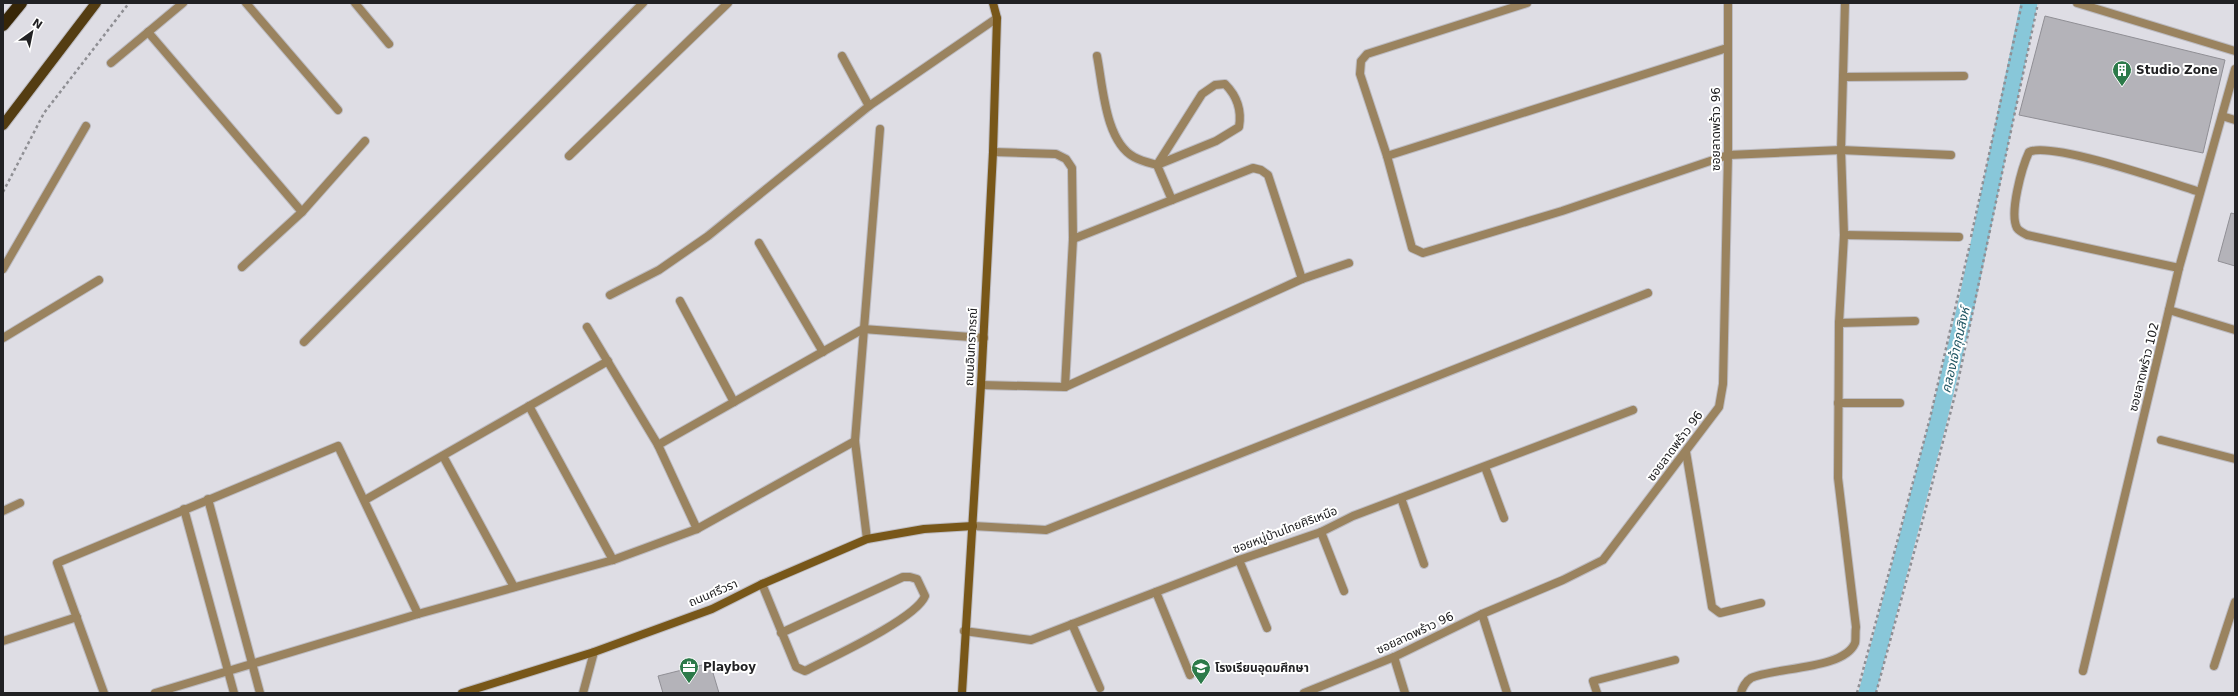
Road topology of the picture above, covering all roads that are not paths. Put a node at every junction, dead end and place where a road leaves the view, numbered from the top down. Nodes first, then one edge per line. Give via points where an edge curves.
1 (21, 3) edge
2 (96, 3) edge
3 (183, 3) edge
4 (246, 3) edge
5 (355, 3) edge
6 (643, 3) edge
7 (728, 3) edge
8 (993, 3) edge
9 (1527, 3) edge
10 (1728, 3) edge
11 (1845, 3) edge
12 (2077, 3) edge
13 (997, 18) junction
14 (4, 23) edge
15 (148, 32) junction
16 (390, 44) dead end
17 (1727, 48) junction
18 (2235, 51) edge
19 (842, 56) dead end
20 (1097, 56) dead end
21 (111, 63) dead end
22 (2235, 69) edge
23 (1964, 76) dead end
24 (1843, 77) junction
25 (869, 106) junction
26 (338, 110) dead end
27 (2222, 116) junction
28 (2235, 120) edge
29 (3, 125) edge
30 (86, 126) dead end
31 (880, 129) dead end
32 (365, 141) dead end
33 (1841, 150) junction
34 (993, 152) junction
35 (1728, 155) junction
36 (569, 156) dead end
37 (1387, 156) junction
38 (1951, 156) dead end
39 (1157, 165) junction
40 (2200, 192) junction
41 (1172, 200) junction
42 (302, 212) junction
43 (1844, 236) junction
44 (1959, 237) dead end
45 (1072, 239) junction
46 (759, 243) dead end
47 (1349, 263) dead end
48 (242, 267) dead end
49 (2179, 268) junction
50 (3, 270) edge
51 (1302, 279) junction
52 (99, 280) dead end
53 (1648, 293) dead end
54 (610, 295) dead end
55 (680, 301) dead end
56 (2169, 310) junction
57 (1915, 321) dead end
58 (1839, 323) junction
59 (587, 327) dead end
60 (863, 330) junction
61 (2235, 330) edge
62 (3, 338) edge
63 (984, 338) junction
64 (304, 342) dead end
65 (823, 352) junction
66 (608, 361) junction
67 (981, 385) junction
68 (1065, 387) junction
69 (734, 402) junction
70 (1838, 403) junction
71 (1900, 403) dead end
72 (529, 406) junction
73 (1633, 410) dead end
74 (2161, 440) dead end
75 (855, 441) junction
76 (658, 445) junction
77 (1686, 452) junction
78 (443, 456) junction
79 (2235, 459) edge
80 (1485, 467) junction
81 (1401, 498) junction
82 (208, 499) junction
83 (365, 500) junction
84 (20, 503) dead end
85 (184, 509) junction
86 (3, 510) edge
87 (1504, 518) dead end
88 (973, 526) junction
89 (697, 529) junction
90 (1321, 532) junction
91 (866, 539) junction
92 (613, 560) junction
93 (1239, 560) junction
94 (1424, 564) dead end
95 (762, 584) junction
96 (514, 587) junction
97 (1344, 591) dead end
98 (1156, 592) junction
99 (2235, 602) edge
100 (1761, 603) dead end
101 (418, 614) junction
102 (1482, 614) junction
103 (77, 616) junction
104 (1072, 624) junction
105 (1267, 628) dead end
106 (964, 631) junction
107 (781, 633) junction
108 (3, 641) edge
109 (594, 652) junction
110 (1394, 657) junction
111 (1675, 660) dead end
112 (252, 664) junction
113 (2214, 666) dead end
114 (228, 671) junction
115 (2082, 671) dead end
116 (1190, 675) dead end
117 (1100, 688) dead end
118 (104, 693) edge
119 (155, 693) edge
120 (234, 693) edge
121 (260, 693) edge
122 (462, 693) edge
123 (583, 693) edge
124 (962, 693) edge
125 (1304, 693) edge
126 (1406, 693) edge
127 (1507, 693) edge
128 (1597, 693) edge
129 (1741, 693) edge

1 - 14 highway
2 - 29 main road
3 - 15 street
4 - 26 street
5 - 16 street
6 - 64 street
7 - 36 street
8 - 13 street, ถนนอินทราภรณ์
9 - 37 street via 1367,54 1361,62 1360,74
10 - 17 street, ซอยลาดพร้าว 96
11 - 24 street
12 - 18 street
13 - 25 street
13 - 34 street, ถนนอินทราภรณ์
15 - 21 street
15 - 42 street
17 - 35 street, ซอยลาดพร้าว 96
17 - 37 street
19 - 25 street
20 - 39 street via 1110,127 1120,145 1134,157
22 - 27 street, ซอยลาดพร้าว 102
23 - 24 street
24 - 33 street
25 - 54 street via 708,236 659,270
27 - 28 street
27 - 40 street, ซอยลาดพร้าว 102
30 - 50 street
31 - 60 street
32 - 42 street
33 - 35 street
33 - 38 street
33 - 43 street
34 - 45 street via 1056,154 1066,159 1072,168
34 - 63 street, ถนนอินทราภรณ์
35 - 37 street via 1562,211 1423,253 1412,248
35 - 77 street, ซอยลาดพร้าว 96 via 1723,384 1719,407
39 - 39 street via 1202,94 1225,84 1232,91 1238,105 1239,127 1216,142
39 - 41 street
40 - 49 street, ซอยลาดพร้าว 102
40 - 49 street via 2076,156 2042,150 2029,152 2023,167 2016,202 2018,230 2027,235
41 - 45 street
41 - 51 street via 1253,168 1261,170 1268,175
42 - 48 street
43 - 44 street
43 - 58 street
45 - 68 street
46 - 65 street
47 - 51 street
49 - 56 street, ซอยลาดพร้าว 102
51 - 68 street
52 - 62 street
53 - 88 street via 1046,530
55 - 69 street
56 - 61 street
56 - 115 street, ซอยลาดพร้าว 102
57 - 58 street
58 - 70 street
59 - 66 street
60 - 63 street
60 - 65 street
60 - 75 street
63 - 67 street, ถนนอินทราภรณ์
65 - 69 street
66 - 72 street
66 - 76 street
67 - 68 street
67 - 88 street, ถนนอินทราภรณ์
69 - 76 street
70 - 71 street
70 - 129 street via 1838,478 1856,627 1855,643 1847,652 1824,663 1751,678
72 - 78 street
72 - 92 street
73 - 80 street, ซอยหมู่บ้านไทยศิริเหนือ
74 - 79 street
75 - 89 street
75 - 91 street
76 - 89 street
77 - 100 street via 1712,607 1720,614
77 - 102 street, ซอยลาดพร้าว 96 via 1602,560 1563,580
78 - 83 street
78 - 96 street
80 - 81 street, ซอยหมู่บ้านไทยศิริเหนือ
80 - 87 street
81 - 90 street, ซอยหมู่บ้านไทยศิริเหนือ via 1353,516
81 - 94 street
82 - 83 street via 338,446
82 - 85 street
82 - 112 street
83 - 101 street
84 - 86 street
85 - 103 street via 57,562
85 - 114 street
88 - 91 street, ถนนศรีวรา
88 - 106 street, ถนนอินทราภรณ์
89 - 92 street
90 - 93 street, ซอยหมู่บ้านไทยศิริเหนือ
90 - 97 street
91 - 95 street, ถนนศรีวรา
92 - 96 street
93 - 98 street, ซอยหมู่บ้านไทยศิริเหนือ
93 - 105 street
95 - 107 street
95 - 109 street, ถนนศรีวรา via 712,609
96 - 101 street
98 - 104 street, ซอยหมู่บ้านไทยศิริเหนือ
98 - 116 street
99 - 113 street
101 - 112 street
102 - 110 street, ซอยลาดพร้าว 96
102 - 127 street
103 - 108 street
103 - 118 street
104 - 106 street, ซอยหมู่บ้านไทยศิริเหนือ via 1031,640
104 - 117 street
106 - 124 street, ถนนอินทราภรณ์
107 - 107 street via 796,667 806,671 900,620 918,607 925,596 916,579 903,577
109 - 122 street, ถนนศรีวรา
109 - 123 street
110 - 125 street, ซอยลาดพร้าว 96
110 - 126 street
111 - 128 street via 1593,681
112 - 114 street
112 - 121 street
114 - 119 street
114 - 120 street

